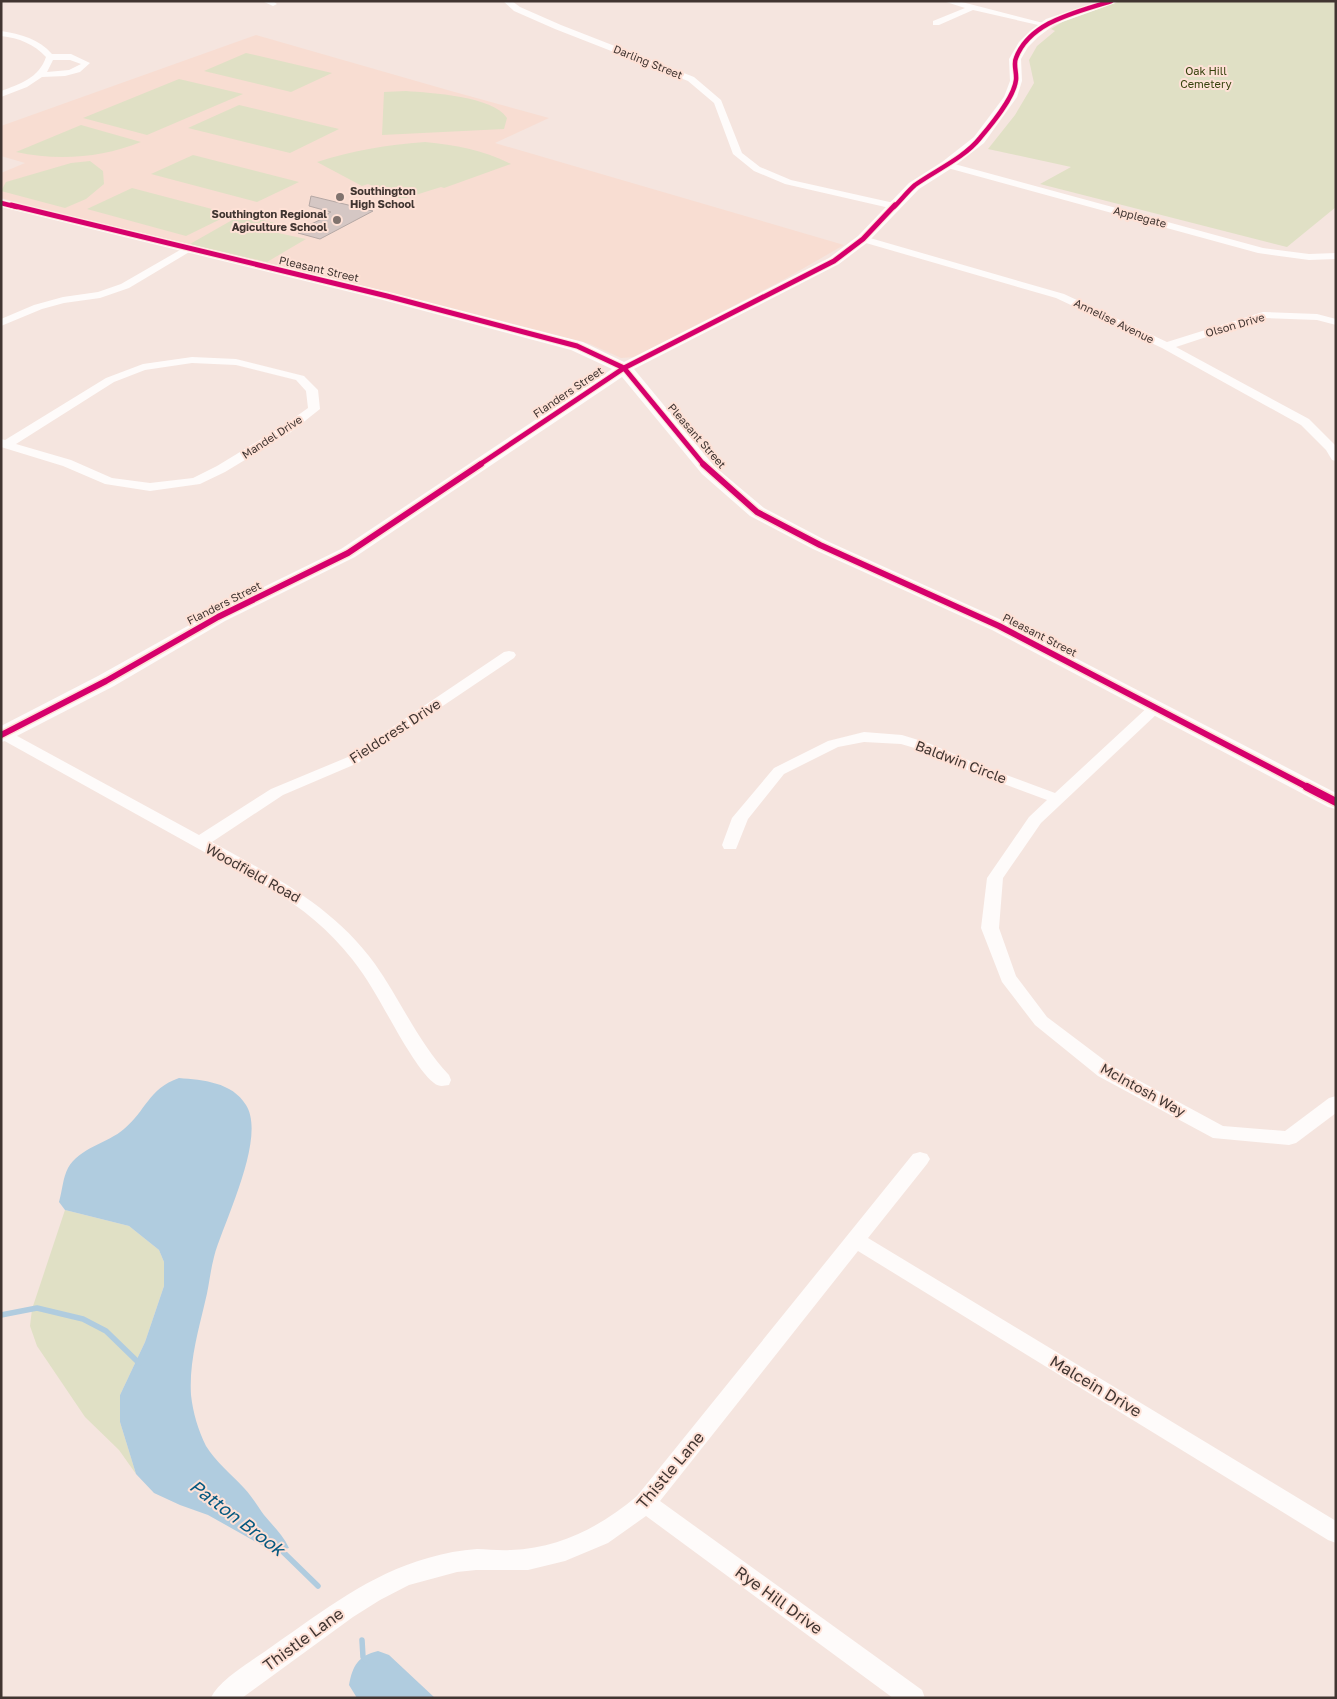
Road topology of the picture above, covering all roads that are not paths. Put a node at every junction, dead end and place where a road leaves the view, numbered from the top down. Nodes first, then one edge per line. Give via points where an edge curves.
1 (507, 1) edge
2 (947, 1) edge
3 (1111, 1) edge
4 (973, 7) junction
5 (936, 23) dead end
6 (1047, 24) junction
7 (1, 33) edge
8 (50, 58) junction
9 (39, 75) junction
10 (1, 94) edge
11 (947, 165) junction
12 (1, 203) edge
13 (894, 206) junction
14 (863, 239) junction
15 (187, 249) junction
16 (1336, 256) edge
17 (1336, 322) edge
18 (1, 323) edge
19 (1166, 346) junction
20 (624, 368) junction
21 (4, 444) edge
22 (1336, 457) edge
23 (509, 655) dead end
24 (1156, 708) junction
25 (2, 735) edge
26 (1058, 799) junction
27 (1336, 802) edge
28 (199, 843) junction
29 (730, 845) dead end
30 (442, 1080) dead end
31 (1336, 1103) edge
32 (920, 1159) dead end
33 (856, 1240) junction
34 (645, 1503) junction
35 (1336, 1533) edge
36 (223, 1698) edge
37 (913, 1698) edge

1 - 13 street, Darling Street via 558,27 691,79 718,102 738,154 757,169 788,182
2 - 4 street
3 - 6 street, Flanders Street
4 - 5 street
4 - 6 street
6 - 11 street, Flanders Street via 1023,45 1015,59 1016,81 1010,97 979,140
7 - 8 street via 36,43
8 - 9 street via 48,68
8 - 9 street via 71,57 86,63 73,71
9 - 10 street via 27,85
11 - 13 street, Flanders Street via 914,186
11 - 16 street, Applegate via 1262,251 1310,257
12 - 15 street, Pleasant Street
13 - 14 street, Flanders Street
14 - 19 street, Annelise Avenue via 1060,296
14 - 20 street, Flanders Street via 834,261
15 - 18 street via 125,286 100,295 38,306
15 - 20 street, Pleasant Street via 387,296 577,346
17 - 19 street, Olson Drive via 1317,317 1263,315
19 - 22 street, Annelise Avenue via 1305,422
20 - 24 street, Pleasant Street via 708,470 757,512 820,545 999,626
20 - 25 street, Flanders Street via 348,553 218,617
21 - 21 street, Mandel Drive via 67,463 109,481 150,487 196,481 222,469 314,409 312,390 300,378 236,362 192,360 143,367 110,380
23 - 28 street, Fieldcrest Drive via 353,760 277,792
24 - 26 street, McIntosh Way
24 - 27 street, Pleasant Street
25 - 28 street, Woodfield Road
26 - 29 street, Baldwin Circle via 923,746 902,740 864,737 832,744 779,771 740,818
26 - 31 street, McIntosh Way via 1036,820 995,878 990,928 1008,978 1042,1021 1106,1072 1220,1133 1288,1138
28 - 30 street, Woodfield Road via 283,889 335,927 369,969 426,1065
32 - 33 street, Thistle Lane
33 - 34 street, Thistle Lane
33 - 35 street, Malcein Drive
34 - 36 street, Thistle Lane via 628,1519 572,1550 540,1558 444,1564 392,1581 365,1595
34 - 37 street, Rye Hill Drive

